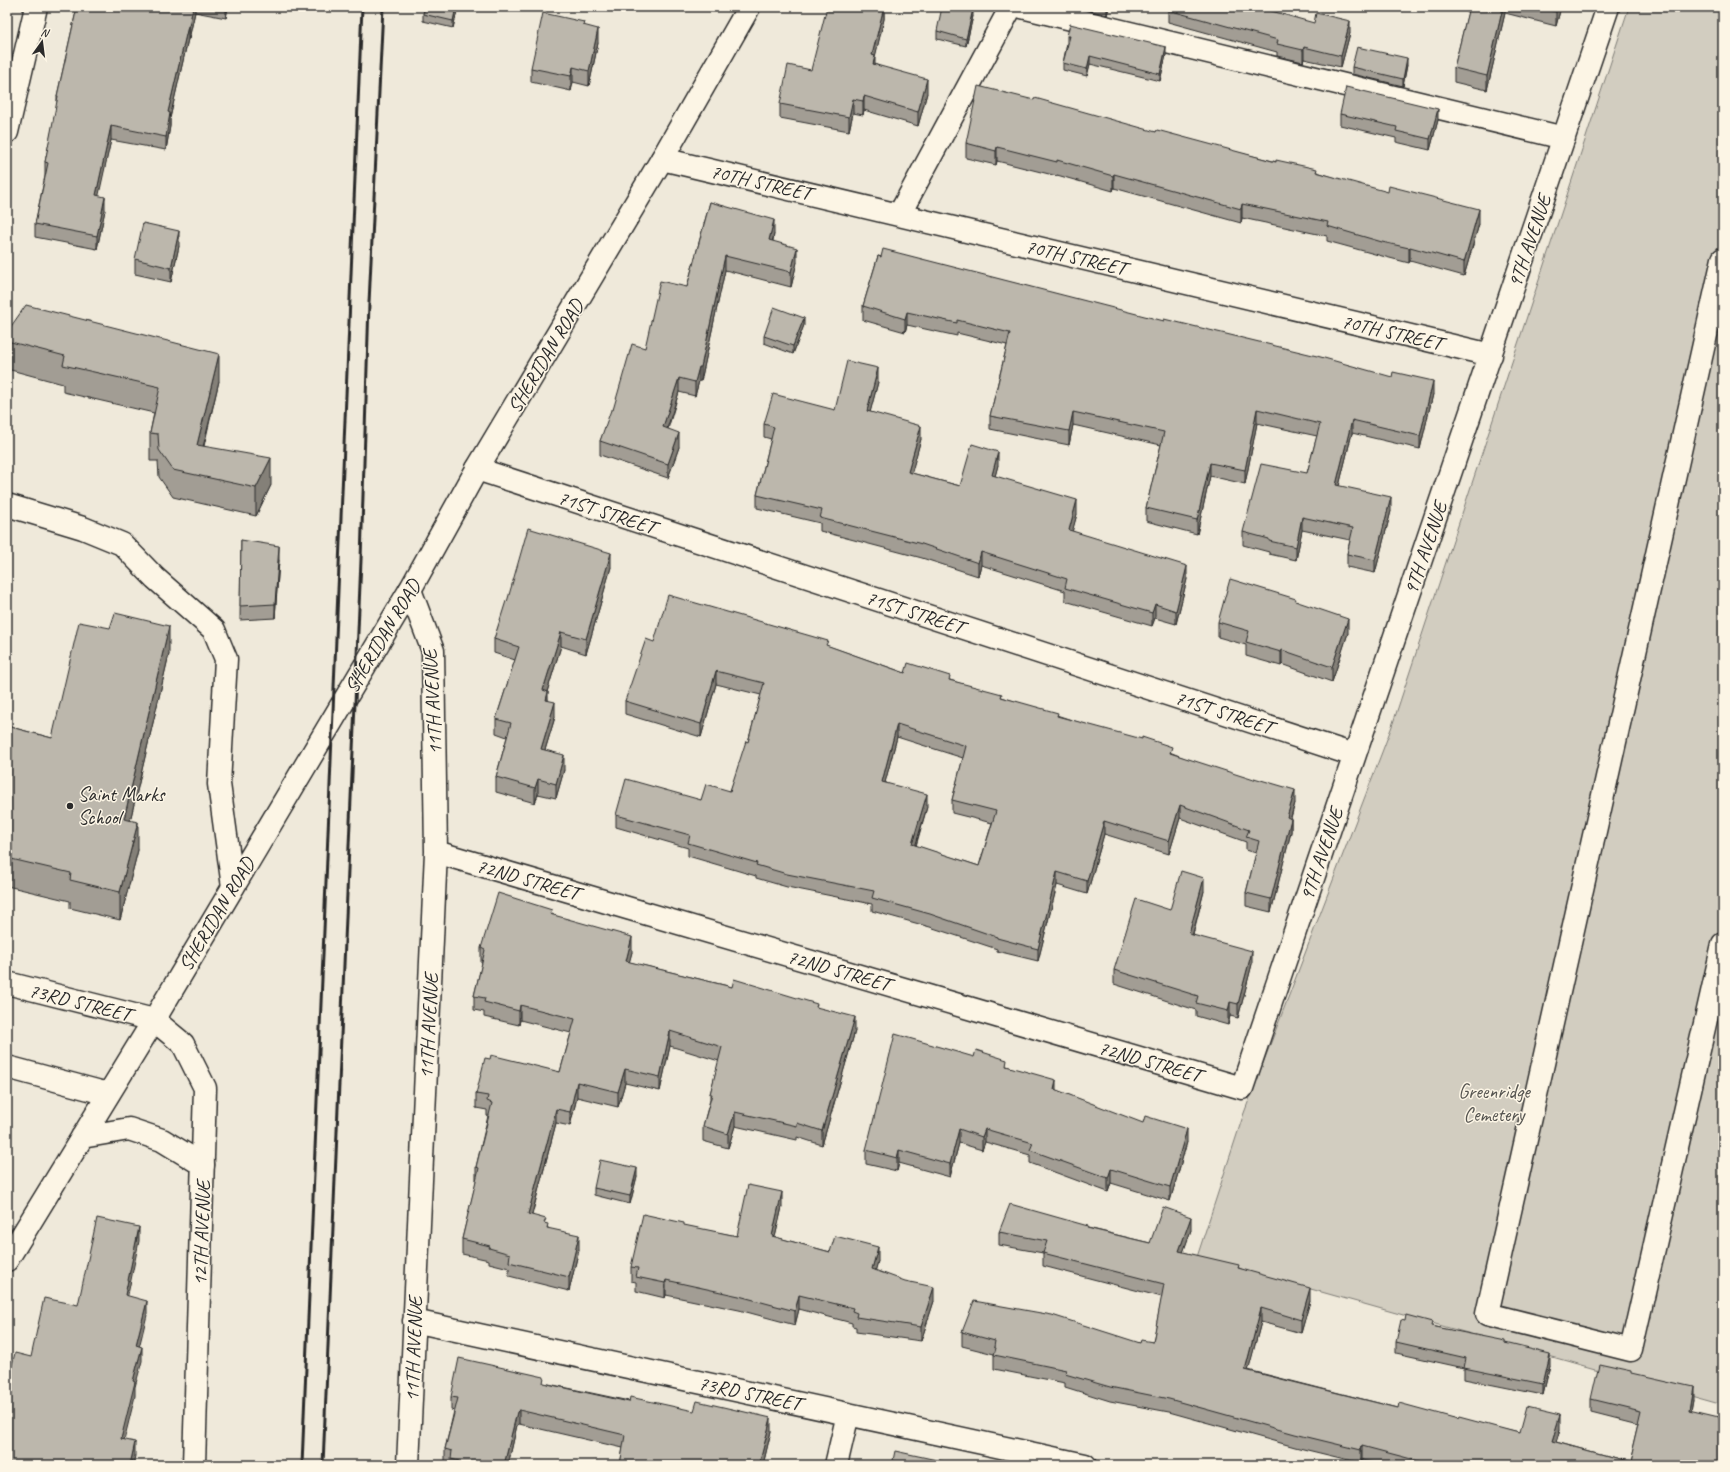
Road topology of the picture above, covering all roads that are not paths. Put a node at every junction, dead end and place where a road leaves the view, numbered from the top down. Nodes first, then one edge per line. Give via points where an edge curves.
1 (36, 7) edge
2 (748, 7) edge
3 (1011, 7) edge
4 (1022, 7) edge
5 (1608, 7) edge
6 (7, 132) edge
7 (1564, 138) junction
8 (662, 159) junction
9 (899, 215) junction
10 (1723, 259) edge
11 (1490, 355) junction
12 (477, 470) junction
13 (7, 505) edge
14 (410, 590) junction
15 (1354, 755) junction
16 (436, 852) junction
17 (233, 887) junction
18 (1723, 944) edge
19 (7, 983) edge
20 (154, 1020) junction
21 (7, 1067) edge
22 (1242, 1088) joint
23 (108, 1094) junction
24 (82, 1137) junction
25 (203, 1165) junction
26 (7, 1260) edge
27 (414, 1321) junction
28 (848, 1414) junction
29 (194, 1465) edge
30 (408, 1465) edge
31 (836, 1465) edge
32 (1085, 1465) edge

1 - 6 street
2 - 8 street, SHERIDAN ROAD
3 - 9 street
4 - 7 street
5 - 7 street, 9TH AVENUE
7 - 11 street, 9TH AVENUE
8 - 9 street, 70TH STREET
8 - 12 street, SHERIDAN ROAD
9 - 11 street, 70TH STREET
10 - 18 street via 1487,1314 1631,1350
11 - 15 street, 9TH AVENUE
12 - 14 street, SHERIDAN ROAD
12 - 15 street, 71ST STREET
13 - 17 street via 83,528 122,544 155,578 214,630 226,659 219,784
14 - 16 street, 11TH AVENUE via 433,651
14 - 17 street, SHERIDAN ROAD
15 - 22 street, 9TH AVENUE
16 - 22 street, 72ND STREET
16 - 27 street, 11TH AVENUE
17 - 20 street, SHERIDAN ROAD
19 - 20 street, 73RD STREET
20 - 23 street, SHERIDAN ROAD
20 - 25 street, 12TH AVENUE via 183,1044 204,1088
21 - 23 street
23 - 24 street, SHERIDAN ROAD
24 - 25 street via 129,1129 162,1140
24 - 26 street, SHERIDAN ROAD
25 - 29 street, 12TH AVENUE
27 - 28 street, 73RD STREET
27 - 30 street, 11TH AVENUE
28 - 31 street
28 - 32 street, 73RD STREET

